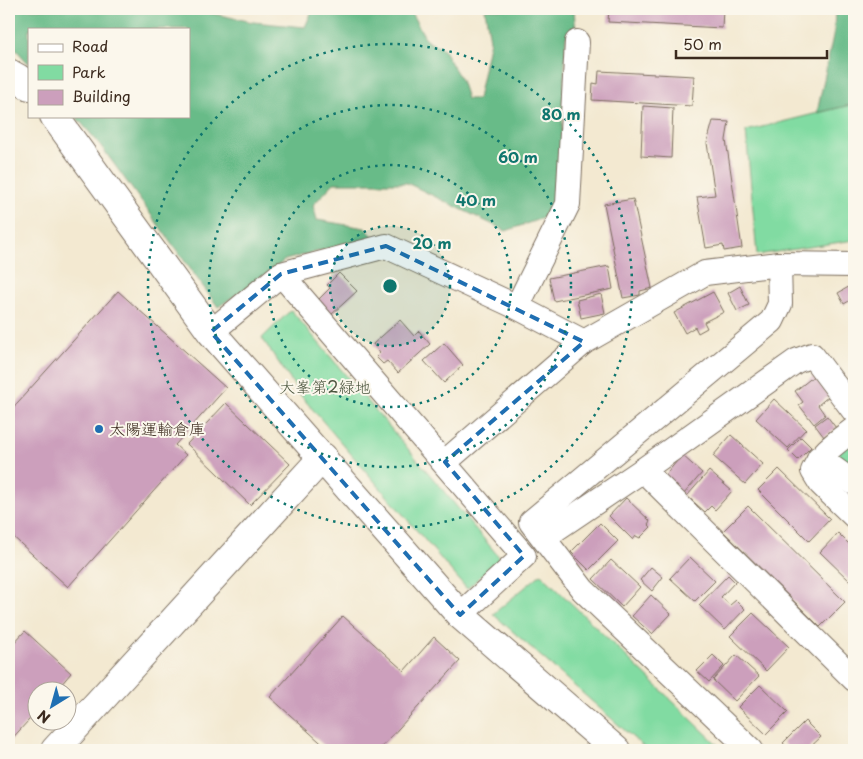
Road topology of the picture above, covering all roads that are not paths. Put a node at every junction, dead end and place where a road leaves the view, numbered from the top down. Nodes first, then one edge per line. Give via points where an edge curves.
1 (577, 42) dead end
2 (55, 118) edge
3 (779, 264) junction
4 (854, 265) edge
5 (282, 274) junction
6 (517, 307) junction
7 (211, 332) junction
8 (584, 342) junction
9 (854, 411) edge
10 (854, 429) edge
11 (323, 457) junction
12 (819, 458) junction
13 (445, 462) junction
14 (643, 470) junction
15 (854, 483) edge
16 (854, 516) edge
17 (544, 537) junction
18 (460, 615) junction
19 (854, 679) edge
20 (605, 747) edge
21 (55, 750) edge
22 (751, 750) edge

1 - 6 street via 568,204
2 - 7 street
3 - 4 street
3 - 8 street via 705,273
3 - 17 street via 780,304 772,321 531,522
5 - 6 street via 386,246
5 - 7 street
5 - 13 street
6 - 8 street
7 - 11 street
8 - 13 street
9 - 14 street via 812,355 796,361
10 - 12 street
11 - 18 street
11 - 21 street
12 - 15 street
12 - 16 street via 813,471 820,484
13 - 18 street via 524,556
14 - 17 street
14 - 19 street
17 - 22 street via 583,590
18 - 20 street

